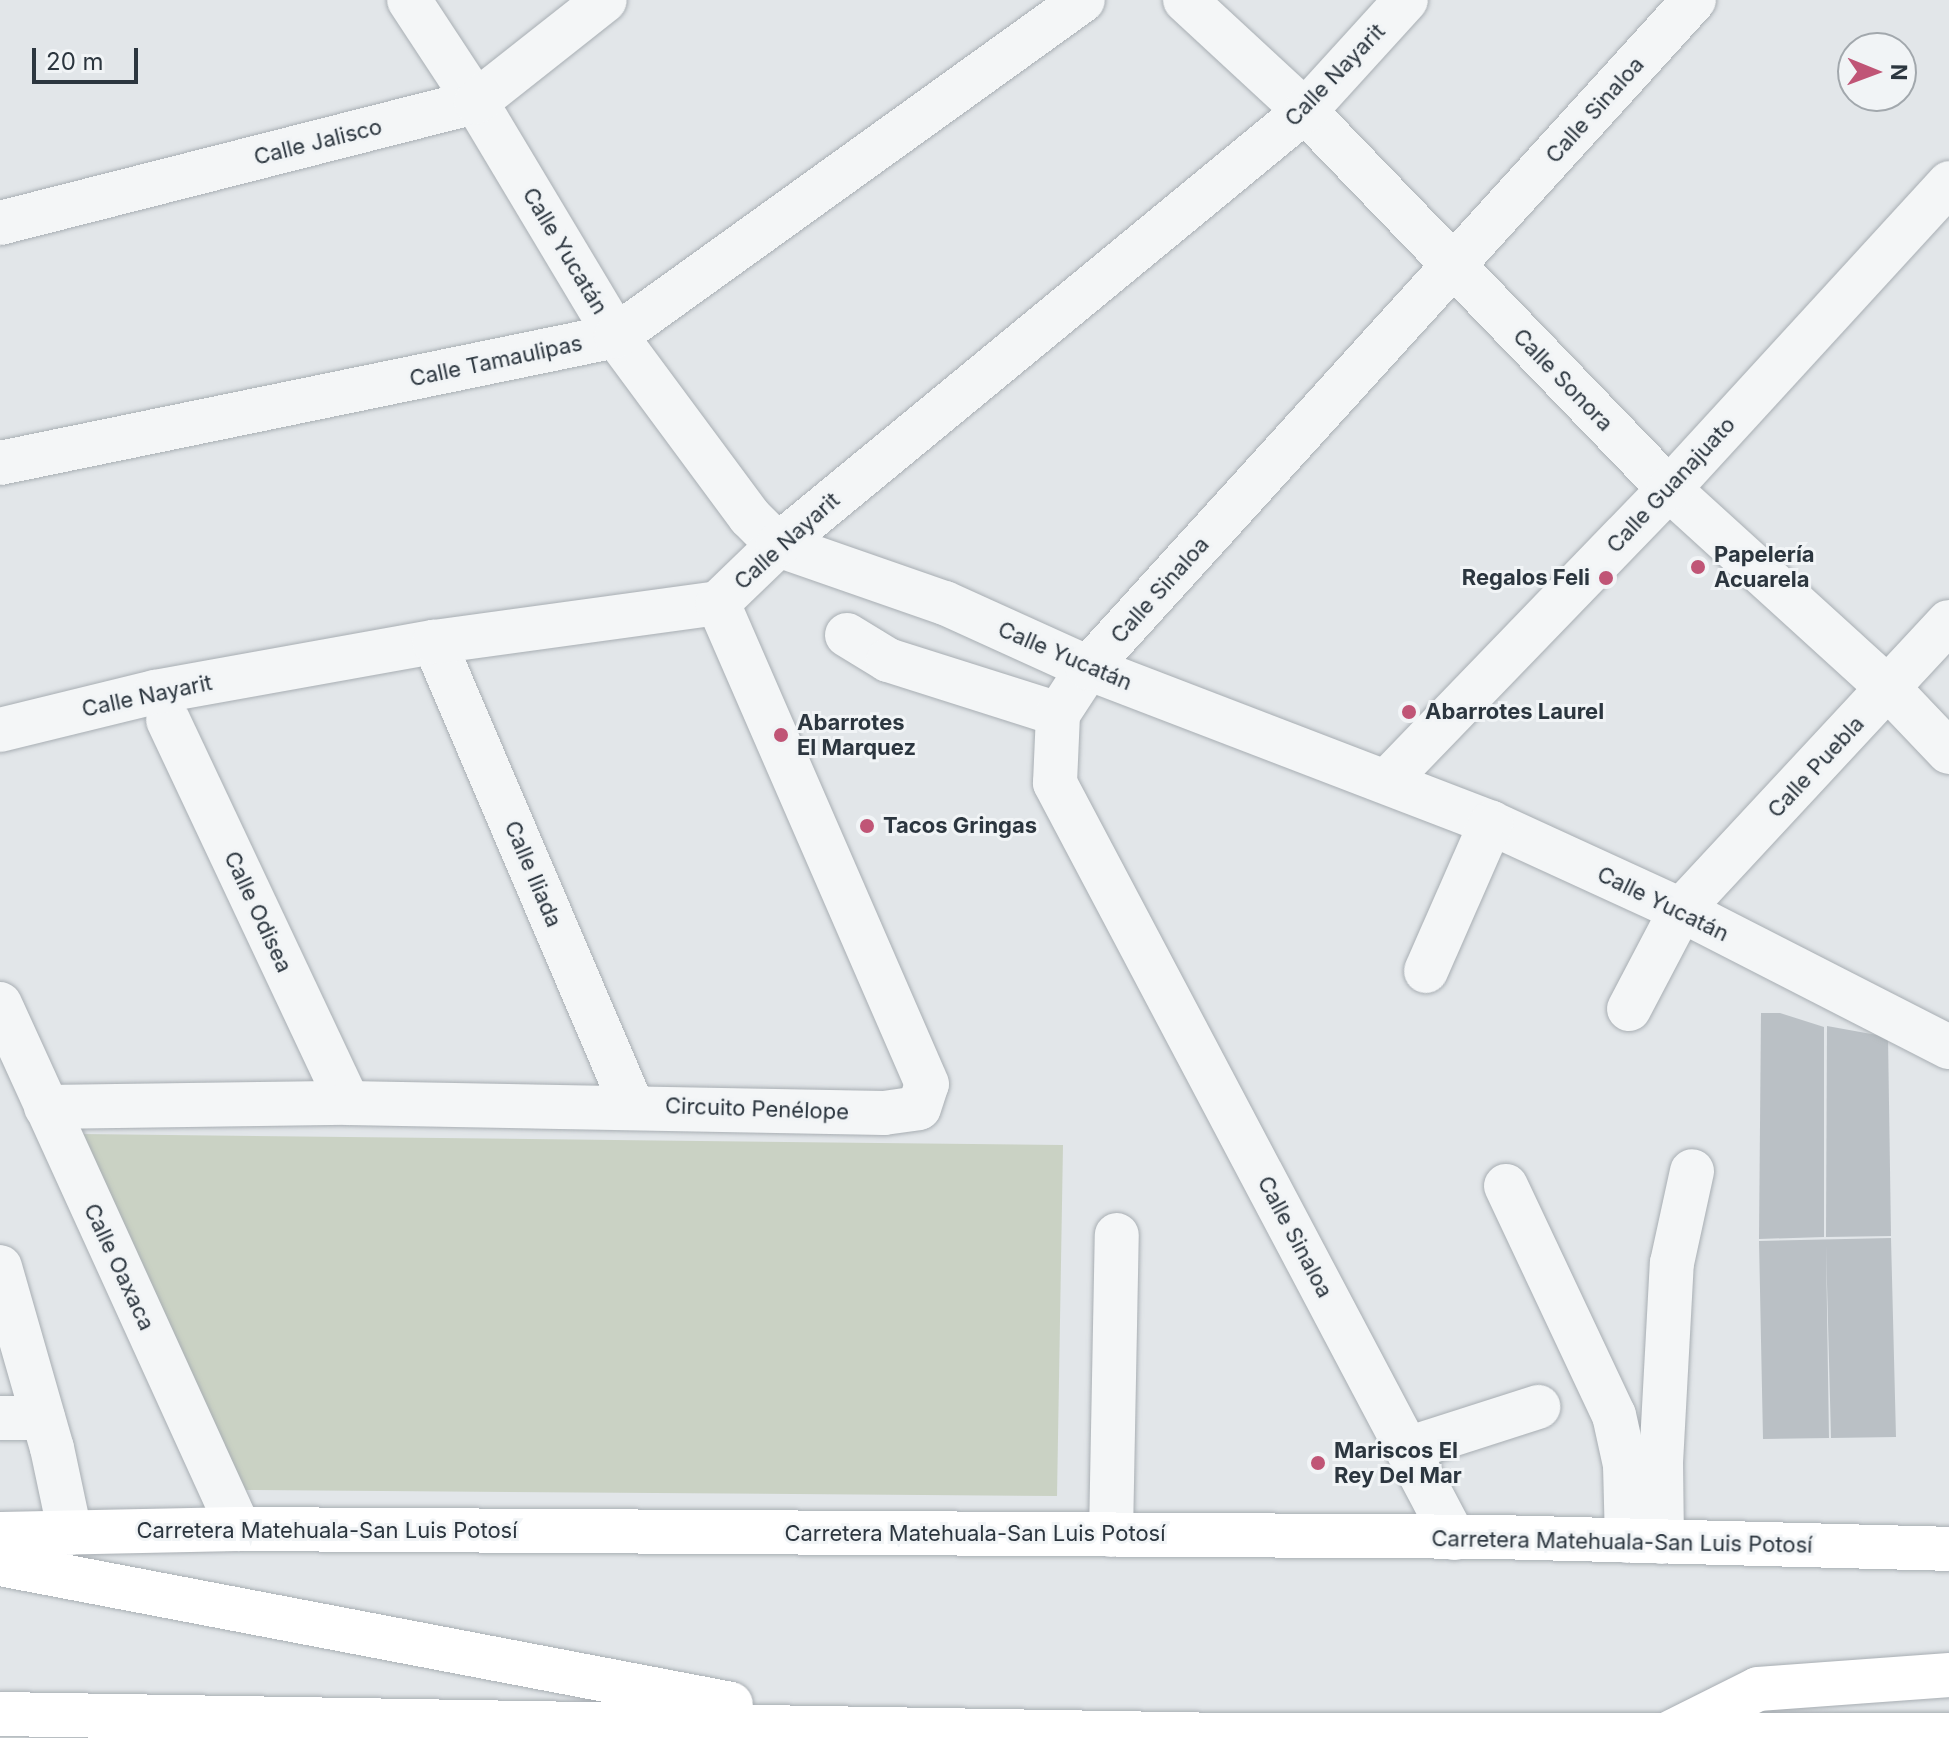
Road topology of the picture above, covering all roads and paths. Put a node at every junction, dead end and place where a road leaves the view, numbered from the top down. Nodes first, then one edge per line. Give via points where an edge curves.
1 (409, 0) edge
2 (605, 0) edge
3 (1083, 0) edge
4 (1185, 0) edge
5 (1406, 0) edge
6 (1694, 0) edge
7 (476, 102) junction
8 (1305, 111) junction
9 (1949, 183) edge
10 (0, 223) edge
11 (1453, 266) junction
12 (616, 336) junction
13 (0, 463) edge
14 (1669, 489) junction
15 (778, 545) junction
16 (718, 603) junction
17 (1949, 622) edge
18 (847, 635) dead end
19 (434, 642) junction
20 (1088, 668) junction
21 (1889, 689) junction
22 (1058, 714) junction
23 (168, 720) dead end
24 (0, 730) edge
25 (1949, 752) edge
26 (1387, 781) junction
27 (1491, 823) junction
28 (1681, 910) junction
29 (1426, 971) dead end
30 (0, 1004) edge
31 (1629, 1009) dead end
32 (1949, 1047) edge
33 (348, 1103) junction
34 (632, 1106) junction
35 (46, 1107) junction
36 (1692, 1171) dead end
37 (1506, 1186) dead end
38 (1117, 1235) dead end
39 (0, 1267) edge
40 (1538, 1407) dead end
41 (0, 1418) edge
42 (43, 1418) junction
43 (1407, 1449) junction
44 (239, 1529) junction
45 (70, 1533) junction
46 (0, 1534) edge
47 (1111, 1535) junction
48 (1454, 1538) junction
49 (1644, 1541) junction
50 (1949, 1549) edge
51 (0, 1564) edge
52 (1949, 1675) edge
53 (0, 1714) edge
54 (848, 1726) junction
55 (1949, 1735) edge
56 (1661, 1737) edge
57 (1715, 1737) edge

1 - 7 street, Calle Yucatán
2 - 7 street, Calle Jalisco
3 - 12 street, Calle Tamaulipas
4 - 8 street, Calle Sonora
5 - 8 street, Calle Nayarit
6 - 11 street, Calle Sinaloa
7 - 10 street, Calle Jalisco
7 - 12 street, Calle Yucatán
8 - 11 street, Calle Sonora
8 - 15 street, Calle Nayarit
9 - 14 street, Calle Guanajuato
11 - 14 street, Calle Sonora
11 - 20 street, Calle Sinaloa
12 - 13 street, Calle Tamaulipas
12 - 15 street, Calle Yucatán via 750,517
14 - 21 street, Calle Sonora
14 - 26 street, Calle Guanajuato
15 - 16 street, Calle Nayarit
15 - 20 street, Calle Yucatán via 945,603
16 - 19 street, Calle Nayarit
16 - 34 street, Circuito Penélope via 927,1084 919,1108 884,1113
17 - 21 street, Calle Puebla
18 - 22 street via 888,660
19 - 24 street, Calle Nayarit via 155,692
19 - 34 street, Calle Iliada
20 - 22 street, Calle Sinaloa
20 - 26 street, Calle Yucatán
21 - 25 street, Calle Sonora
21 - 28 street, Calle Puebla
22 - 43 street, Calle Sinaloa via 1055,783
23 - 33 street, Calle Odisea
26 - 27 street, Calle Yucatán
27 - 28 street, Calle Yucatán
27 - 29 street
28 - 31 street, Calle Puebla
28 - 32 street, Calle Yucatán
30 - 35 street, Calle Oaxaca
33 - 34 street, Circuito Penélope
33 - 35 street, Circuito Penélope
35 - 44 street, Calle Oaxaca
36 - 49 street via 1672,1263 1661,1463
37 - 49 street via 1614,1415
38 - 47 street
39 - 42 street
40 - 43 street
41 - 42 street
42 - 45 street
43 - 48 street, Calle Sinaloa
44 - 45 main road, Carretera Matehuala-San Luis Potosí
44 - 47 main road, Carretera Matehuala-San Luis Potosí
45 - 46 main road, Carretera Matehuala-San Luis Potosí
47 - 48 main road, Carretera Matehuala-San Luis Potosí
48 - 49 main road, Carretera Matehuala-San Luis Potosí
49 - 50 main road, Carretera Matehuala-San Luis Potosí
51 - 54 main road
52 - 56 main road via 1758,1689
53 - 54 main road
54 - 56 main road
55 - 57 main road
56 - 57 main road

